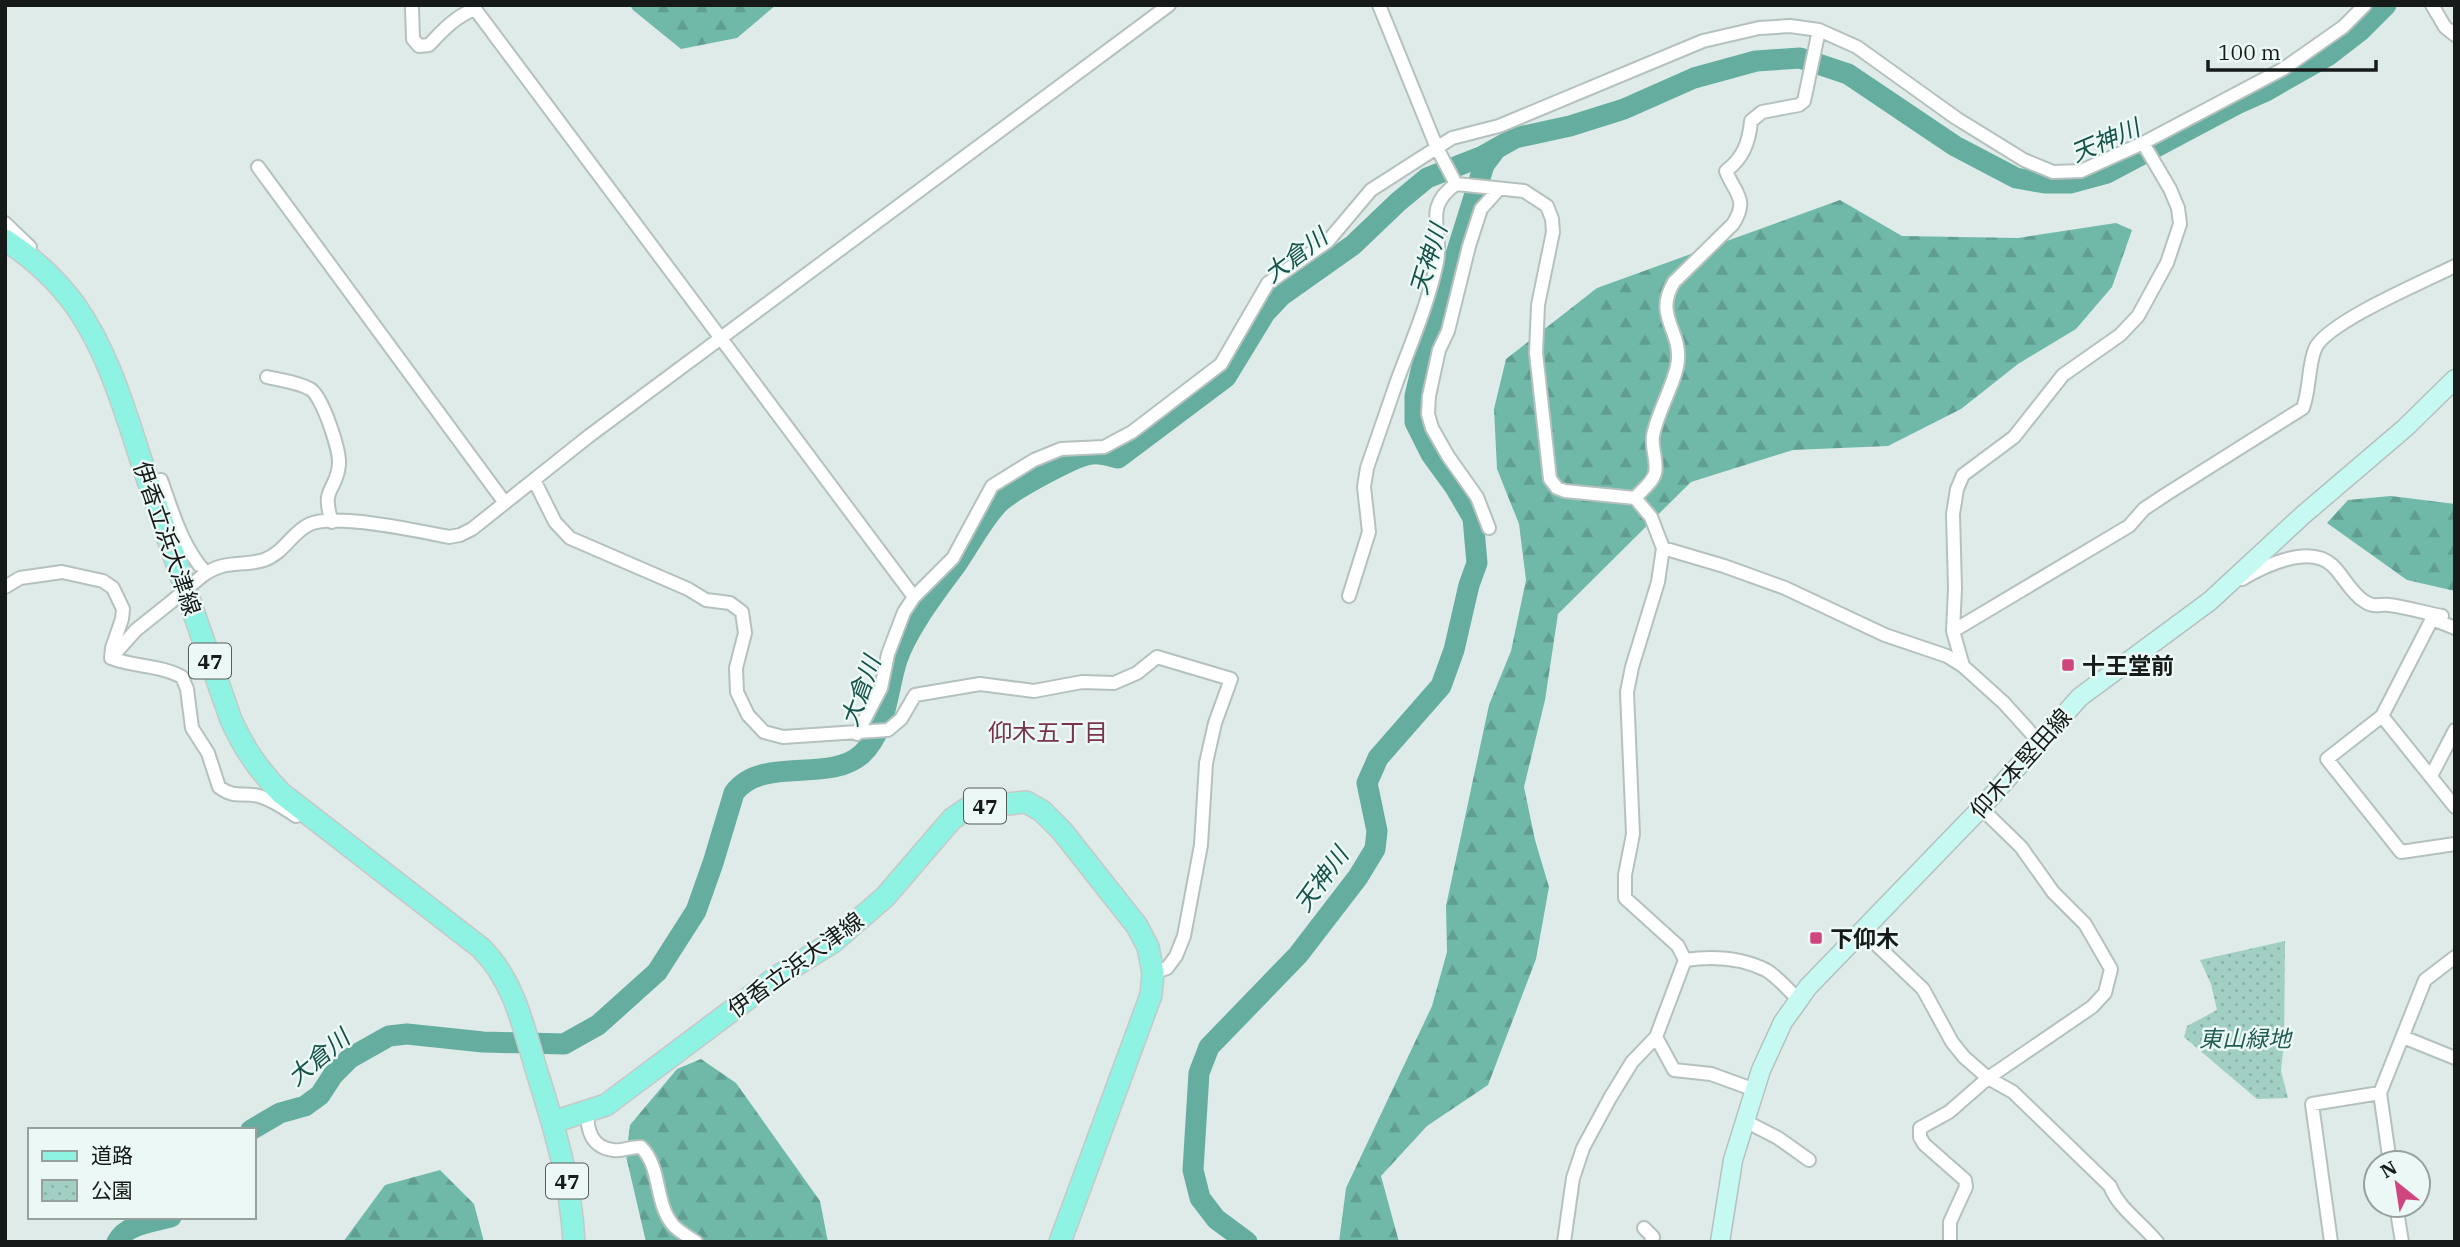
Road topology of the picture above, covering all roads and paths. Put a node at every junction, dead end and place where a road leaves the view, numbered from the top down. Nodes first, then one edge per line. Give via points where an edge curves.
1 (1169, 5) edge
2 (1379, 5) edge
3 (2365, 5) edge
4 (2432, 5) edge
5 (412, 8) dead end
6 (1819, 30) junction
7 (2455, 35) edge
8 (2143, 143) junction
9 (1437, 148) junction
10 (258, 167) dead end
11 (1456, 182) junction
12 (1494, 188) junction
13 (5, 223) edge
14 (5, 240) edge
15 (30, 257) junction
16 (2455, 266) edge
17 (720, 338) junction
18 (267, 377) dead end
19 (2453, 384) edge
20 (534, 480) junction
21 (149, 484) junction
22 (1635, 498) junction
23 (505, 503) junction
24 (332, 522) junction
25 (1489, 528) dead end
26 (1663, 548) junction
27 (204, 574) junction
28 (5, 587) edge
29 (2223, 589) junction
30 (1349, 596) dead end
31 (914, 597) junction
32 (2455, 619) edge
33 (2455, 628) edge
34 (1953, 631) junction
35 (111, 658) junction
36 (1963, 666) junction
37 (2382, 716) junction
38 (2455, 730) edge
39 (858, 734) junction
40 (2040, 743) junction
41 (2431, 776) junction
42 (2455, 807) edge
43 (1981, 808) junction
44 (317, 820) junction
45 (2455, 844) edge
46 (1861, 930) junction
47 (2455, 957) edge
48 (1685, 960) junction
49 (1153, 973) junction
50 (1799, 1000) junction
51 (1656, 1037) junction
52 (2403, 1037) junction
53 (2455, 1058) edge
54 (1988, 1078) junction
55 (1755, 1090) junction
56 (2380, 1093) junction
57 (587, 1111) junction
58 (1745, 1121) junction
59 (553, 1122) junction
60 (2388, 1149) edge
61 (1808, 1160) dead end
62 (2398, 1219) edge
63 (1644, 1228) dead end
64 (574, 1242) edge
65 (696, 1242) edge
66 (1060, 1242) edge
67 (1564, 1242) edge
68 (1651, 1242) edge
69 (1720, 1242) edge
70 (1950, 1242) edge
71 (2157, 1242) edge
72 (2331, 1242) edge
73 (2402, 1242) edge

1 - 17 street
2 - 9 street
3 - 8 street via 2292,64
4 - 7 street
5 - 17 street via 413,39 419,46 429,45 464,13 475,9
6 - 8 street via 1857,47 1956,118 2024,160 2053,172 2081,171
6 - 9 street via 1759,28 1703,41 1499,125 1452,138
6 - 22 street via 1804,101 1762,112 1751,121 1749,141 1726,171 1740,196 1739,214 1668,292 1666,317 1678,360 1652,439 1655,477
8 - 34 street via 2178,208 2180,224 2167,263 2138,316 2120,335 2063,375 2014,436 1963,475 1953,514
9 - 11 street
9 - 31 street via 1371,190 1328,241 1268,283 1221,364 1142,425 1104,447 1060,449 992,486 953,558
10 - 23 street
11 - 12 street
11 - 30 street via 1434,211 1437,259 1426,304 1367,468 1364,487 1369,532
12 - 22 street via 1524,191 1547,206 1552,219 1538,305 1536,353 1550,479 1565,491
12 - 25 street via 1481,209 1469,246 1439,350 1428,415 1448,456 1477,496
13 - 15 street via 34,251
14 - 15 main road, 伊香立浜大津線 / 47
15 - 21 main road, 伊香立浜大津線 / 47 via 54,279 97,342
16 - 34 street via 2328,334 2315,348 2303,408 2144,509 2129,526
17 - 20 street
17 - 31 street
18 - 24 street via 310,389 319,397 338,449 336,478 327,494
19 - 29 main road, 仰木本堅田線
20 - 23 street
20 - 39 street via 555,522 570,538 706,600 730,603 742,612 745,633 736,668 737,692 748,715 764,732 783,737
21 - 27 street via 161,480 180,533
21 - 44 main road, 伊香立浜大津線 / 47 via 231,720 246,751 281,793
22 - 26 street via 1651,517
23 - 24 street via 472,529 449,537 379,524
24 - 27 street via 302,529 262,561 222,564
26 - 36 street via 1784,588
26 - 48 street via 1627,692 1633,834 1625,898 1678,946
27 - 35 street, bridge via 136,630
28 - 35 street via 20,578 62,572 103,581 113,588 123,610
29 - 32 street via 2264,567 2310,556 2330,562 2362,601 2375,607 2388,605
29 - 40 main road, 仰木本堅田線 via 2088,690
31 - 39 street via 896,629 881,688
33 - 37 street via 2432,619
34 - 36 street
35 - 44 street via 182,677 192,728 208,753 219,787 235,796 271,800 309,824
36 - 40 street
37 - 41 street
37 - 45 street via 2327,759 2401,852
38 - 41 street
39 - 49 street via 888,730 901,719 915,695 980,684 1034,691 1082,682 1114,683 1157,657 1231,679 1206,763 1201,845 1184,936 1167,968
40 - 43 main road, 仰木本堅田線
41 - 42 street
43 - 46 main road, 仰木本堅田線
43 - 54 street via 2021,847 2053,892 2085,924 2111,969 2105,993 2092,1007
44 - 59 main road, 伊香立浜大津線 / 47 via 493,961 518,1009
46 - 50 main road, 仰木本堅田線
46 - 54 street via 1923,989 1952,1042
47 - 52 street via 2425,980
48 - 50 street via 1741,960 1768,971
48 - 51 street
49 - 57 main road, 伊香立浜大津線 / 47 via 1148,947 1137,926 1042,811 1026,802 968,808 952,819 885,897 833,942 749,997 606,1105
49 - 66 main road, 伊香立浜大津線 / 47 via 1152,995
50 - 55 main road, 仰木本堅田線 via 1783,1021
51 - 55 street via 1674,1070 1711,1074
51 - 67 street via 1632,1062 1583,1148 1573,1178
52 - 53 street
52 - 56 street
54 - 70 street via 1949,1112 1920,1128 1924,1144 1965,1180 1950,1222
54 - 71 street via 2013,1092 2051,1128 2110,1186
55 - 58 main road, 仰木本堅田線
56 - 60 street
56 - 72 street via 2312,1104
57 - 59 main road, 伊香立浜大津線 / 47
57 - 65 street via 595,1144 614,1151 641,1147 650,1156 674,1227
58 - 61 street
58 - 69 main road, 仰木本堅田線 via 1731,1171
59 - 64 main road, 伊香立浜大津線 / 47 via 572,1209
62 - 73 street
63 - 68 street via 1653,1237

